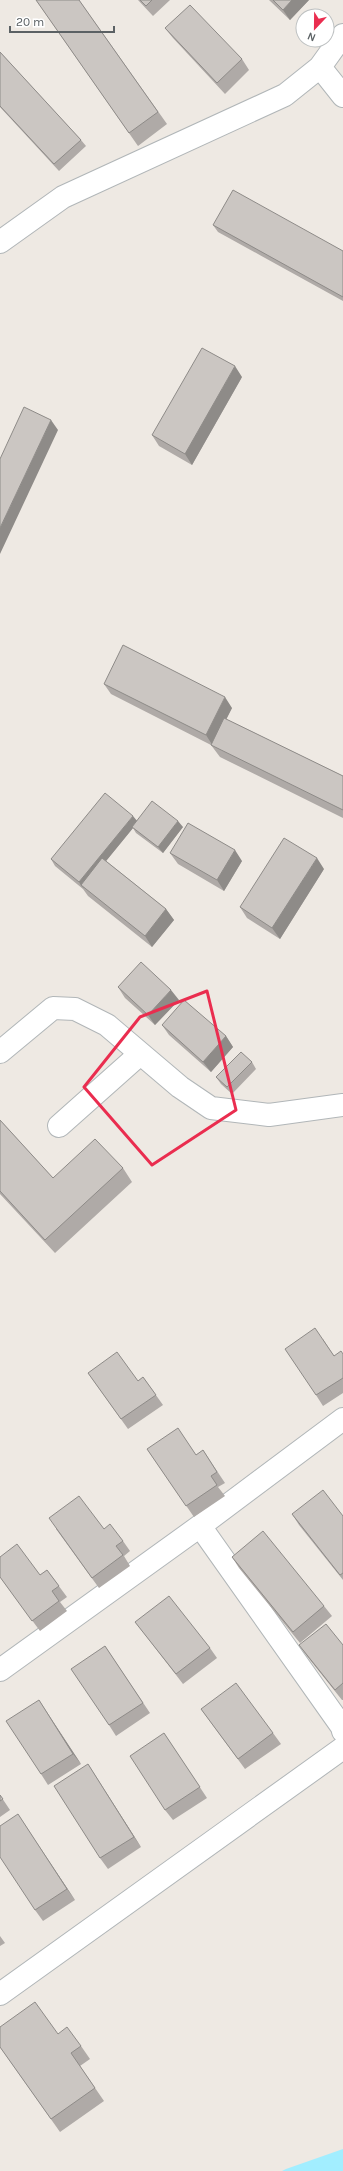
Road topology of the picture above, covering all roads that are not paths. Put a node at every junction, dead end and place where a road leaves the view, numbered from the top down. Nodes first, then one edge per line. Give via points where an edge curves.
1 (343, 35) edge
2 (320, 67) junction
3 (343, 96) edge
4 (0, 242) edge
5 (0, 1052) edge
6 (140, 1054) junction
7 (343, 1105) edge
8 (59, 1126) dead end
9 (343, 1419) edge
10 (200, 1526) junction
11 (0, 1670) edge
12 (343, 1732) edge
13 (343, 1748) edge
14 (0, 1994) edge

1 - 2 street
2 - 3 street
2 - 4 street via 285,94 63,197
5 - 6 street via 54,1008 75,1009 107,1025
6 - 7 street via 180,1087 211,1108 269,1115
6 - 8 street
9 - 10 street
10 - 11 street
10 - 12 street via 342,1727
13 - 14 street

